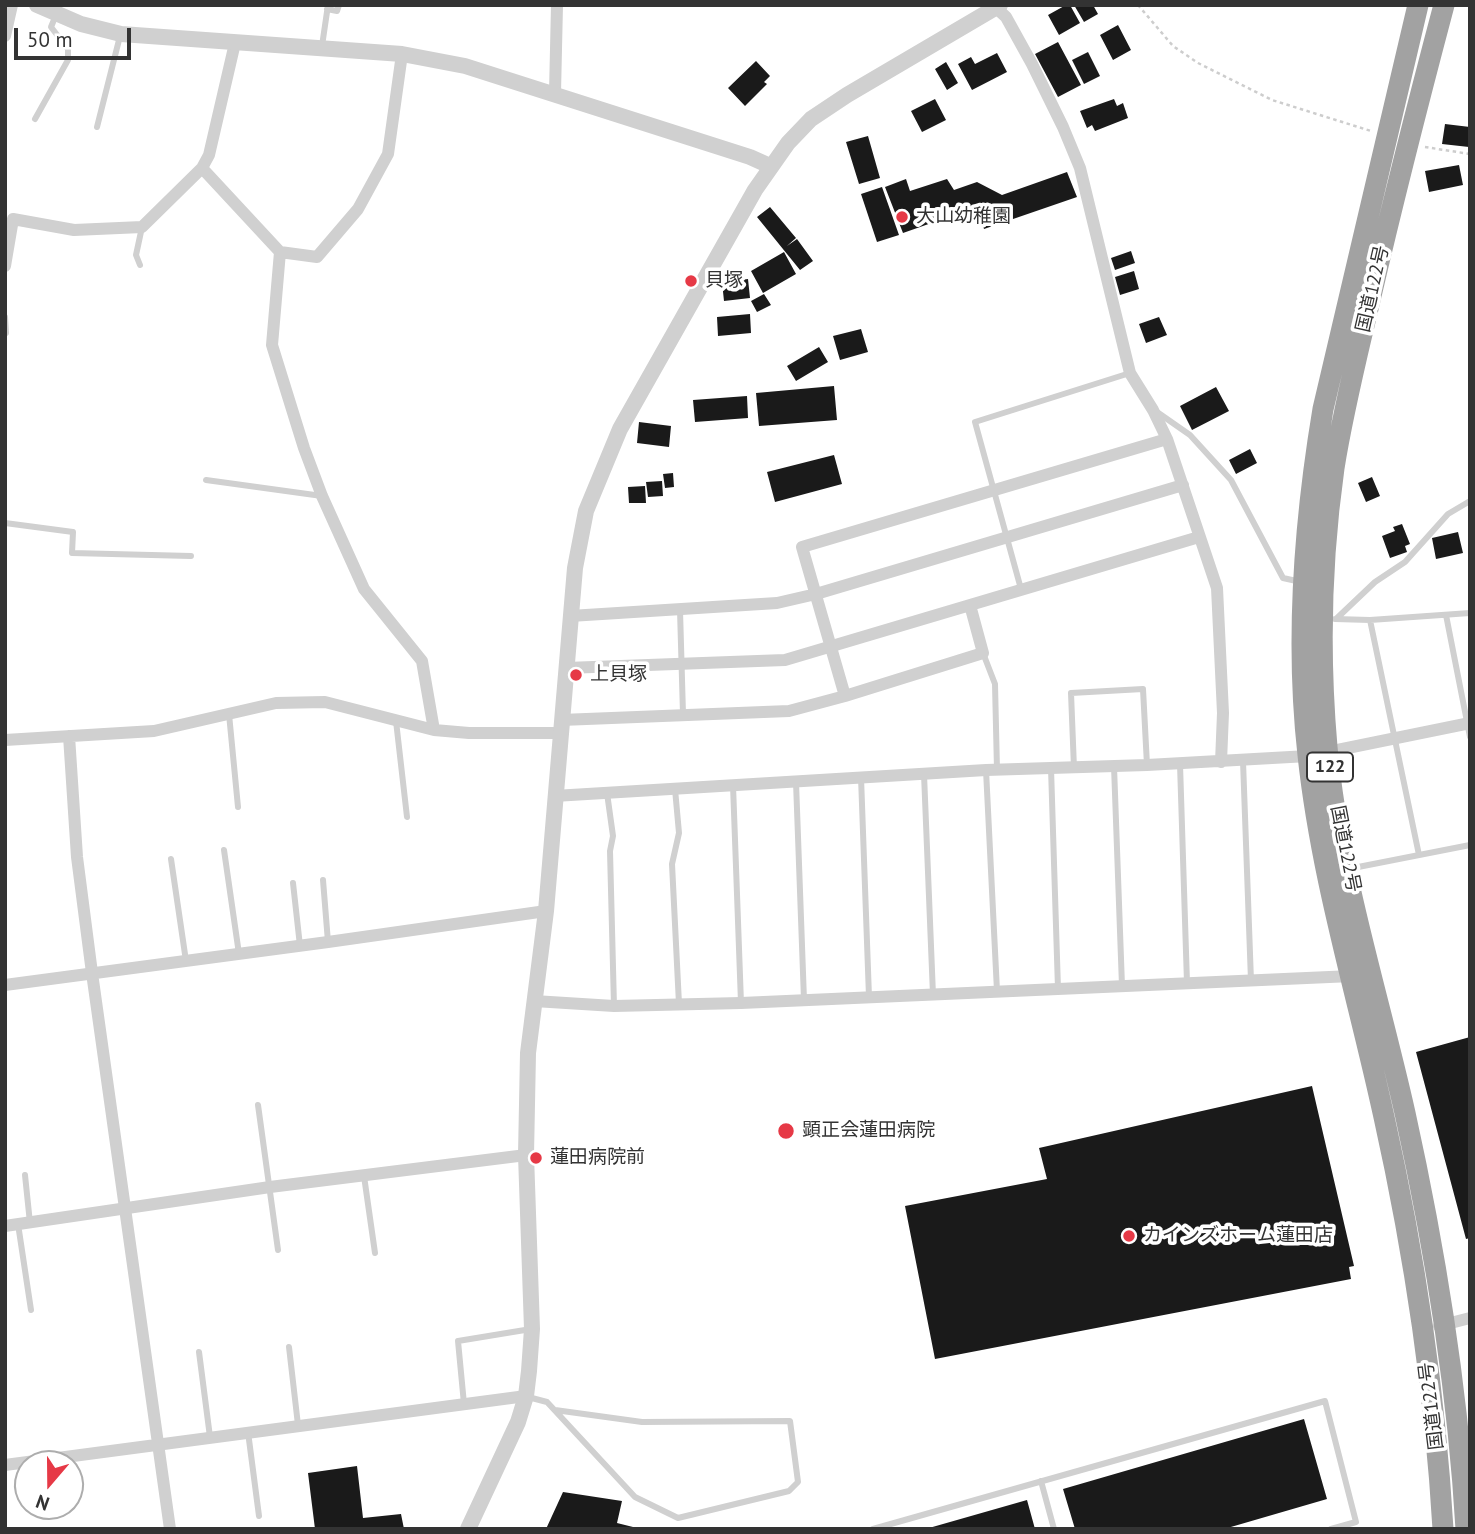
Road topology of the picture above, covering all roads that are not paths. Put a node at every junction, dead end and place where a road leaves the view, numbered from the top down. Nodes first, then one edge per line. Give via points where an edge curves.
1 (12, 5) edge
2 (37, 5) edge
3 (339, 5) edge
4 (557, 5) edge
5 (1418, 5) edge
6 (1444, 5) edge
7 (997, 6) edge
8 (327, 7) edge
9 (56, 15) junction
10 (121, 34) junction
11 (5, 36) edge
12 (235, 43) junction
13 (321, 48) junction
14 (402, 54) junction
15 (555, 93) junction
16 (36, 119) dead end
17 (97, 127) dead end
18 (769, 166) junction
19 (202, 168) junction
20 (142, 227) junction
21 (280, 252) junction
22 (5, 265) edge
23 (140, 265) dead end
24 (5, 317) edge
25 (6, 333) edge
26 (1130, 373) junction
27 (1153, 410) junction
28 (1167, 439) junction
29 (206, 480) dead end
30 (1183, 485) junction
31 (994, 490) junction
32 (322, 496) junction
33 (1470, 501) edge
34 (5, 523) edge
35 (1007, 536) junction
36 (1199, 537) junction
37 (191, 556) dead end
38 (1303, 582) junction
39 (1021, 589) junction
40 (816, 594) junction
41 (970, 605) junction
42 (680, 609) junction
43 (1470, 613) edge
44 (1446, 615) junction
45 (570, 616) junction
46 (1329, 618) junction
47 (1370, 620) junction
48 (831, 646) junction
49 (983, 653) junction
50 (681, 663) junction
51 (566, 668) junction
52 (845, 696) junction
53 (229, 714) junction
54 (683, 716) junction
55 (396, 720) junction
56 (560, 727) junction
57 (1469, 728) edge
58 (434, 730) junction
59 (69, 737) junction
60 (1395, 739) junction
61 (5, 740) edge
62 (1318, 754) junction
63 (1242, 761) junction
64 (1221, 762) junction
65 (1180, 764) junction
66 (1147, 765) junction
67 (1114, 766) junction
68 (1051, 768) junction
69 (1074, 768) junction
70 (992, 770) junction
71 (924, 774) junction
72 (861, 777) junction
73 (796, 781) junction
74 (733, 785) junction
75 (675, 789) junction
76 (607, 793) junction
77 (554, 796) junction
78 (238, 807) dead end
79 (407, 817) dead end
80 (1470, 845) edge
81 (224, 850) dead end
82 (1419, 855) junction
83 (171, 859) dead end
84 (1347, 869) junction
85 (323, 880) dead end
86 (293, 883) dead end
87 (545, 911) junction
88 (328, 943) junction
89 (300, 946) junction
90 (239, 954) junction
91 (186, 961) junction
92 (92, 973) junction
93 (1352, 976) junction
94 (1251, 981) junction
95 (1187, 984) junction
96 (5, 985) edge
97 (1122, 986) junction
98 (1058, 989) junction
99 (997, 992) junction
100 (933, 995) junction
101 (870, 997) junction
102 (804, 1000) junction
103 (534, 1001) junction
104 (741, 1003) junction
105 (678, 1004) junction
106 (614, 1006) junction
107 (258, 1105) dead end
108 (526, 1155) junction
109 (24, 1175) dead end
110 (364, 1176) junction
111 (270, 1187) junction
112 (126, 1210) junction
113 (18, 1224) edge
114 (278, 1250) dead end
115 (375, 1253) dead end
116 (31, 1310) dead end
117 (1470, 1318) edge
118 (1443, 1325) junction
119 (532, 1329) junction
120 (1422, 1331) junction
121 (289, 1347) dead end
122 (199, 1352) dead end
123 (526, 1396) junction
124 (464, 1404) junction
125 (555, 1410) junction
126 (298, 1425) junction
127 (248, 1432) junction
128 (210, 1437) junction
129 (159, 1443) junction
130 (5, 1465) edge
131 (1041, 1481) junction
132 (259, 1516) dead end
133 (170, 1529) edge
134 (468, 1529) edge
135 (873, 1529) edge
136 (1054, 1529) edge
137 (1331, 1529) edge
138 (1443, 1529) edge
139 (1466, 1529) edge

1 - 11 street
2 - 9 street
3 - 8 lane via 337,11
4 - 15 street
5 - 38 highway, 国道122号 / 122 via 1323,409
6 - 46 highway, 国道122号 / 122 via 1344,411 1327,531
7 - 18 street via 811,119
7 - 26 street via 1032,64 1080,168
8 - 13 lane
9 - 10 street
9 - 16 lane via 51,27 68,49 68,60
10 - 12 street
10 - 17 lane
12 - 13 street
12 - 19 street
13 - 14 street
14 - 15 street via 465,66
14 - 21 street via 388,153 358,209 317,257
15 - 18 street
18 - 45 street via 600,472 579,540
19 - 20 street
19 - 21 street
20 - 22 street via 74,230 13,219
20 - 23 lane via 136,255
21 - 32 street via 272,345
24 - 25 lane
26 - 27 street
26 - 31 lane via 975,422
27 - 28 street
27 - 38 lane via 1190,435 1231,480 1283,578
28 - 30 street
28 - 31 street
29 - 32 lane
30 - 35 street
30 - 36 street
31 - 35 lane
31 - 40 street via 802,547
32 - 58 street via 364,589 422,661
33 - 46 lane via 1448,514 1405,562
34 - 37 lane via 73,532 72,553
35 - 39 lane
35 - 40 street
36 - 39 street
36 - 64 street via 1217,588
38 - 62 highway, 国道122号 / 122 via 1303,686
39 - 41 street
40 - 42 street via 777,603
40 - 48 street
41 - 48 street
41 - 49 street
42 - 45 street
42 - 50 lane
43 - 44 lane
44 - 47 lane
44 - 57 lane
45 - 51 street
46 - 47 lane
46 - 62 highway, 国道122号 / 122
47 - 60 lane
48 - 50 street via 785,660
48 - 52 street
49 - 52 street
49 - 70 lane via 995,684
50 - 51 street
50 - 54 lane
51 - 56 street
52 - 54 street via 789,711
53 - 55 street via 276,702 325,702
53 - 59 street via 154,731
53 - 78 lane
54 - 56 street
55 - 58 street
55 - 79 lane
56 - 58 street via 469,733
56 - 77 street
57 - 60 street
59 - 61 street
59 - 92 street via 77,857
60 - 62 street
60 - 82 lane
62 - 63 street
62 - 84 highway, 国道122号 / 122
62 - 93 highway, 国道122号 / 122 via 1327,872
63 - 64 street
63 - 94 lane
64 - 65 street
65 - 66 street
65 - 95 lane
66 - 67 street
66 - 69 lane via 1143,689 1071,692
67 - 69 street
67 - 97 lane
68 - 69 street
68 - 70 street
68 - 98 lane
70 - 71 street
70 - 99 lane
71 - 72 street
71 - 100 lane
72 - 73 street
72 - 101 lane
73 - 74 street
73 - 102 lane
74 - 75 street
74 - 104 lane
75 - 76 street
75 - 105 lane via 679,833 672,864
76 - 77 street
76 - 106 lane via 613,835
77 - 87 street
80 - 82 lane
81 - 90 lane
82 - 84 lane
83 - 91 lane
84 - 118 highway, 国道122号 / 122 via 1405,1115
85 - 88 lane
86 - 89 lane
87 - 88 street
87 - 103 street
88 - 89 street
89 - 90 street
90 - 91 street
91 - 92 street
92 - 96 street
92 - 112 street
93 - 94 street
93 - 120 highway, 国道122号 / 122 via 1385,1121
94 - 95 street
95 - 97 street
97 - 98 street
98 - 99 street
99 - 100 street
100 - 101 street
101 - 102 street
102 - 104 street
103 - 106 street
103 - 108 street
104 - 105 street
105 - 106 street
107 - 111 lane
108 - 110 street
108 - 119 street
109 - 113 lane
110 - 111 street
110 - 115 lane
111 - 112 street
111 - 114 lane
112 - 113 street
112 - 129 street
113 - 116 lane
117 - 118 street
118 - 120 street
118 - 139 highway, 国道122号 / 122 via 1456,1409
119 - 123 street
119 - 124 lane via 458,1341
120 - 138 highway, 国道122号 / 122
121 - 126 lane
122 - 128 lane
123 - 124 street
123 - 125 lane via 547,1402
123 - 134 street
124 - 126 street
125 - 125 lane via 642,1422 790,1421 798,1482 789,1491 678,1518 635,1497
126 - 127 street
127 - 128 street
127 - 132 lane
128 - 129 street
129 - 130 street
129 - 133 street
131 - 135 lane
131 - 136 lane
131 - 137 lane via 1325,1401 1356,1522

